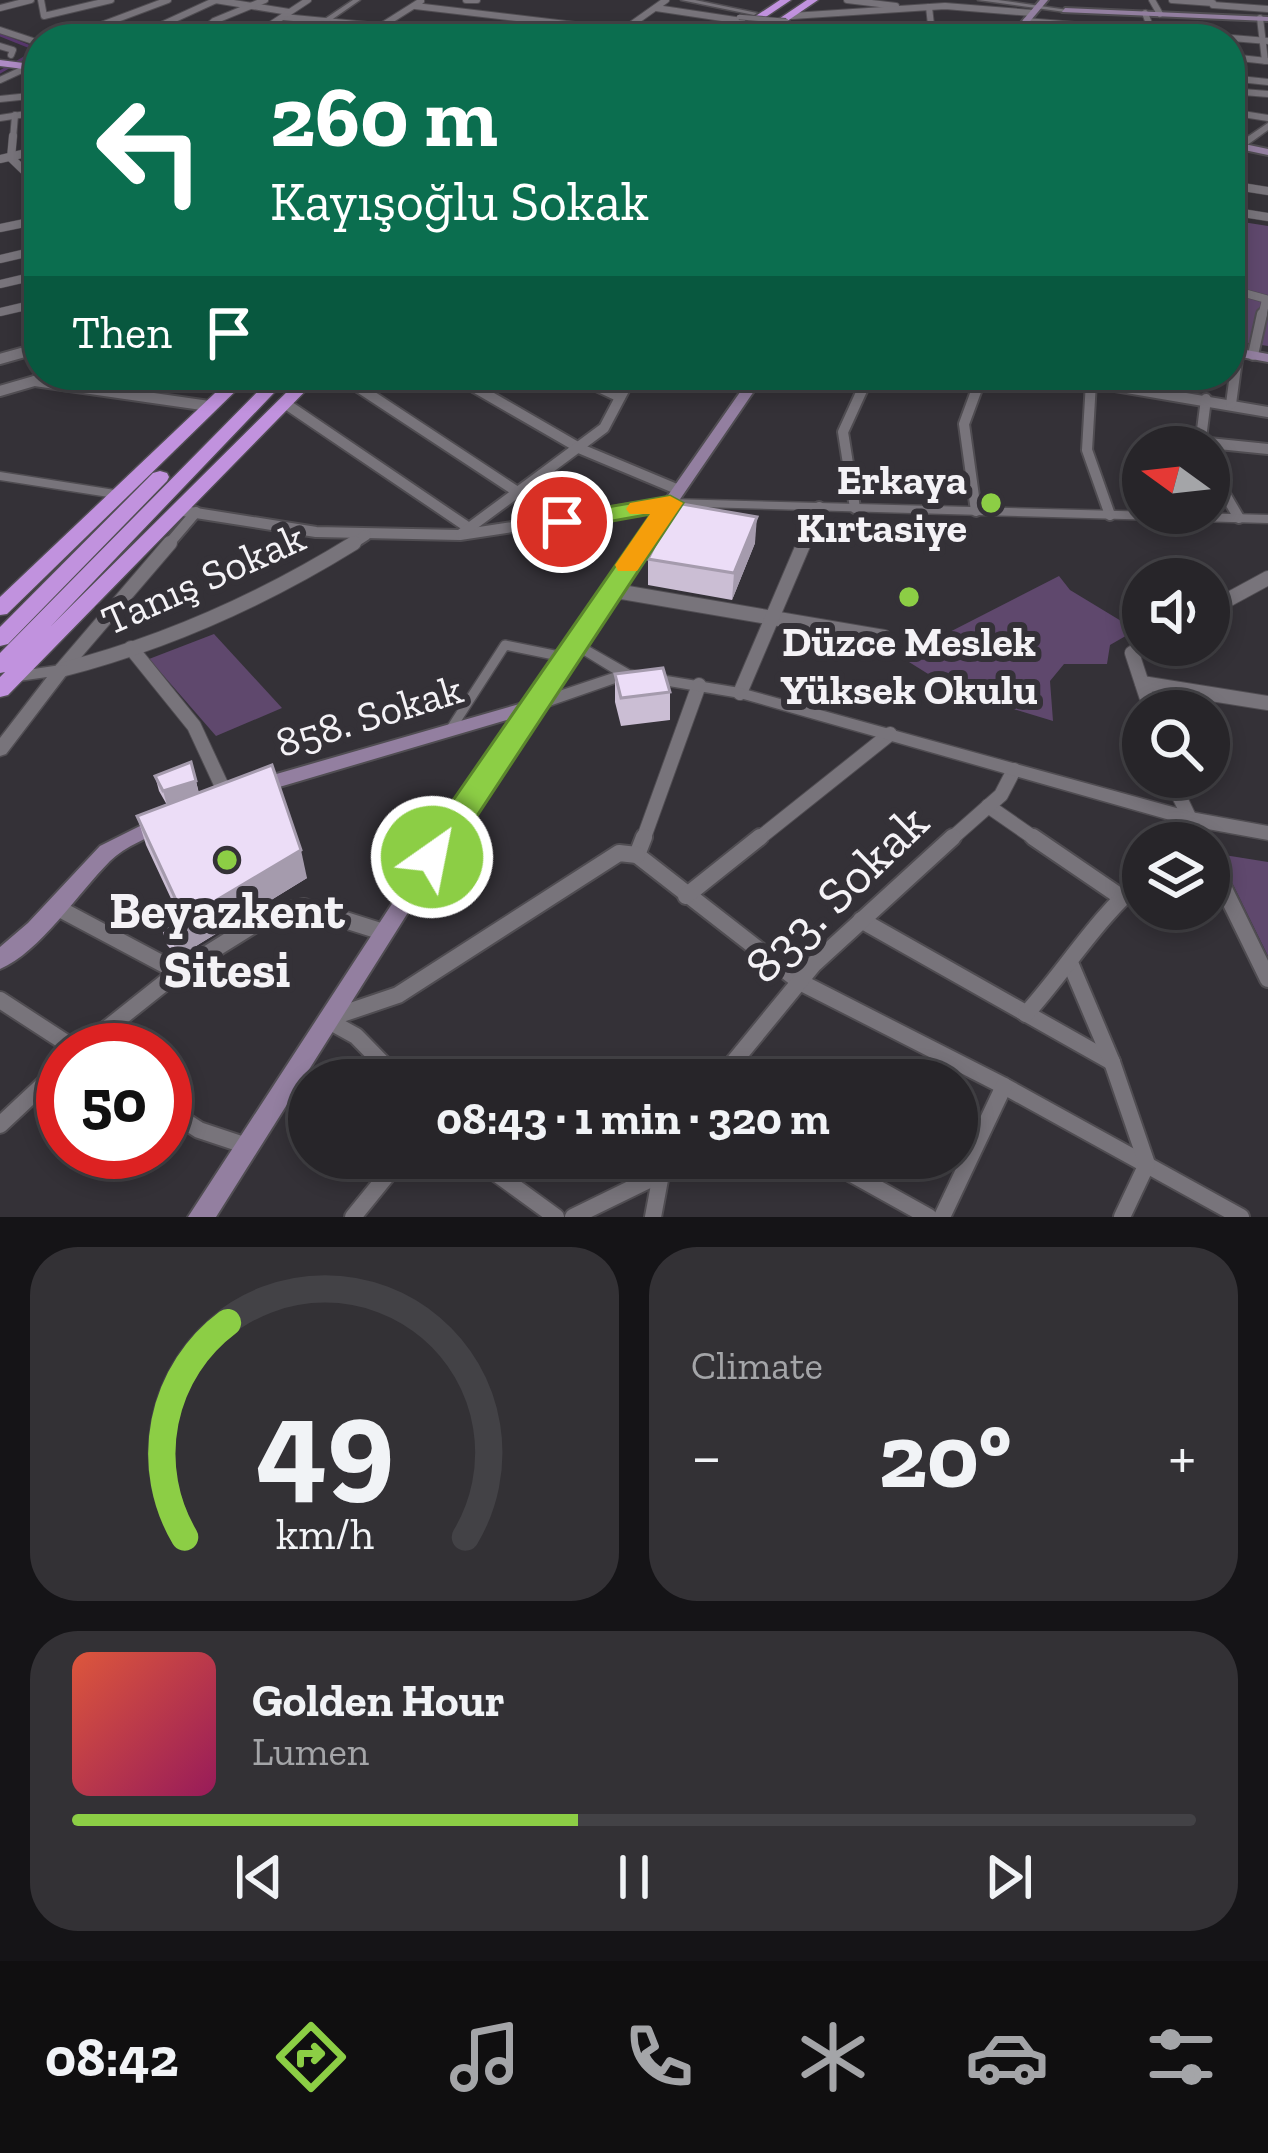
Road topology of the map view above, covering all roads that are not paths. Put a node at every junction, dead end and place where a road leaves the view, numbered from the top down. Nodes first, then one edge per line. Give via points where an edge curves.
1 (31, 0) edge
2 (41, 0) edge
3 (111, 0) edge
4 (168, 0) edge
5 (215, 0) edge
6 (266, 0) edge
7 (308, 0) edge
8 (357, 0) edge
9 (423, 0) edge
10 (466, 0) edge
11 (477, 0) edge
12 (666, 0) edge
13 (684, 0) edge
14 (776, 0) edge
15 (786, 0) edge
16 (801, 0) edge
17 (813, 0) edge
18 (847, 0) edge
19 (1153, 0) edge
20 (1172, 0) edge
21 (1213, 3) edge
22 (983, 5) edge
23 (415, 6) junction
24 (929, 7) junction
25 (0, 8) edge
26 (656, 8) junction
27 (915, 8) junction
28 (249, 9) junction
29 (1268, 9) edge
30 (1035, 10) edge
31 (1065, 10) joint
32 (136, 11) junction
33 (888, 12) junction
34 (286, 14) junction
35 (754, 14) junction
36 (1145, 14) junction
37 (1160, 14) junction
38 (175, 16) junction
39 (1215, 16) junction
40 (1264, 18) edge
41 (740, 19) junction
42 (789, 19) junction
43 (330, 21) junction
44 (102, 24) edge
45 (160, 24) edge
46 (211, 24) edge
47 (271, 24) edge
48 (325, 24) edge
49 (361, 24) edge
50 (385, 24) edge
51 (560, 24) edge
52 (635, 24) edge
53 (734, 24) edge
54 (749, 24) edge
55 (763, 24) edge
56 (780, 24) edge
57 (887, 24) edge
58 (931, 24) edge
59 (1124, 24) edge
60 (1148, 24) edge
61 (1265, 40) edge
62 (0, 46) edge
63 (1246, 58) edge
64 (6, 61) edge
65 (1266, 61) edge
66 (24, 114) edge
67 (15, 116) junction
68 (0, 118) edge
69 (5, 158) edge
70 (1267, 299) edge
71 (1249, 352) edge
72 (98, 390) edge
73 (227, 390) edge
74 (248, 390) edge
75 (269, 390) edge
76 (299, 390) edge
77 (363, 390) edge
78 (479, 390) edge
79 (604, 390) edge
80 (624, 390) edge
81 (749, 390) edge
82 (862, 390) edge
83 (972, 390) edge
84 (1089, 390) edge
85 (1145, 390) edge
86 (1236, 390) edge
87 (620, 398) junction
88 (1206, 399) junction
89 (286, 404) junction
90 (1231, 404) junction
91 (209, 406) junction
92 (1268, 412) edge
93 (1202, 426) edge
94 (1230, 446) edge
95 (1268, 448) edge
96 (581, 449) junction
97 (0, 476) edge
98 (519, 493) junction
99 (115, 494) junction
100 (675, 497) junction
101 (1230, 503) edge
102 (819, 507) junction
103 (855, 508) junction
104 (187, 511) junction
105 (976, 511) junction
106 (1110, 515) junction
107 (1239, 518) junction
108 (1268, 520) edge
109 (465, 531) junction
110 (366, 535) junction
111 (1268, 578) edge
112 (610, 590) junction
113 (1230, 599) edge
114 (4, 600) edge
115 (773, 619) junction
116 (884, 637) dead end
117 (0, 639) edge
118 (131, 648) junction
119 (569, 650) junction
120 (1141, 666) edge
121 (61, 670) junction
122 (626, 674) junction
123 (4, 678) edge
124 (1142, 682) junction
125 (699, 685) junction
126 (1144, 690) edge
127 (740, 693) junction
128 (1268, 703) edge
129 (530, 707) junction
130 (452, 727) junction
131 (890, 734) junction
132 (0, 750) edge
133 (1014, 770) junction
134 (207, 803) junction
135 (988, 806) junction
136 (1159, 822) edge
137 (1268, 833) edge
138 (1230, 834) edge
139 (638, 855) junction
140 (686, 896) junction
141 (1121, 896) joint
142 (1230, 901) edge
143 (56, 907) junction
144 (861, 920) junction
145 (383, 932) junction
146 (0, 959) edge
147 (1071, 965) junction
148 (174, 968) junction
149 (1268, 979) edge
150 (800, 982) junction
151 (0, 1000) edge
152 (1026, 1014) junction
153 (326, 1019) junction
154 (36, 1023) edge
155 (110, 1023) edge
156 (378, 1059) edge
157 (732, 1059) edge
158 (1112, 1062) junction
159 (1004, 1086) junction
160 (36, 1091) edge
161 (0, 1125) edge
162 (192, 1125) edge
163 (247, 1146) junction
164 (1148, 1164) junction
165 (384, 1179) edge
166 (504, 1179) edge
167 (642, 1179) edge
168 (662, 1179) edge
169 (861, 1179) edge
170 (201, 1217) edge
171 (353, 1217) edge
172 (556, 1217) edge
173 (573, 1217) edge
174 (652, 1217) edge
175 (929, 1217) edge
176 (942, 1217) edge
177 (1122, 1217) edge
178 (1241, 1217) edge

1 - 25 street
2 - 3 street via 44,16
4 - 32 street
5 - 28 street
5 - 38 street
6 - 28 street
7 - 34 street
8 - 43 street
9 - 23 street
10 - 11 street
12 - 26 street
13 - 35 street
14 - 35 highway
15 - 54 highway
16 - 55 highway
17 - 42 highway
18 - 27 street
19 - 37 street
20 - 21 street
21 - 29 street
21 - 39 street
22 - 24 street
22 - 30 street
23 - 50 street
23 - 51 street
24 - 27 street
24 - 58 street
26 - 41 street
26 - 52 street
27 - 33 street
28 - 34 street
28 - 46 street
30 - 31 street
30 - 59 street
31 - 36 main road
32 - 38 street
32 - 44 street
33 - 42 street
33 - 57 street
34 - 43 street
34 - 47 street
35 - 41 highway
36 - 37 main road
36 - 60 street
37 - 39 main road
38 - 45 street
39 - 40 main road
40 - 61 street
41 - 42 street, bridge
41 - 53 highway
42 - 56 highway
43 - 48 street
43 - 49 street
61 - 65 street
62 - 64 street via 13,50
63 - 65 street
66 - 67 street
67 - 68 street
67 - 69 street
70 - 71 street
72 - 91 street
73 - 91 highway
74 - 117 highway
75 - 123 highway
76 - 89 highway
77 - 98 street
78 - 96 street
79 - 87 street
80 - 87 street
81 - 100 main road
82 - 103 street via 843,432
83 - 105 street via 960,437
84 - 106 street via 1086,461
85 - 88 street
86 - 90 street
87 - 96 street
88 - 90 street
88 - 93 street
89 - 104 highway
89 - 109 street
90 - 92 street
91 - 99 highway
94 - 95 street
96 - 98 street
96 - 100 street
97 - 99 street
98 - 109 street
99 - 114 highway
100 - 102 street
100 - 109 street
100 - 112 main road
101 - 107 street
102 - 103 street
102 - 115 street
103 - 105 street
104 - 110 street
104 - 121 street
104 - 123 highway
105 - 106 street
106 - 107 street
107 - 108 street
109 - 110 street
110 - 118 street, Tanış Sokak via 291,583
111 - 113 street
112 - 115 street
112 - 119 main road
115 - 116 street
115 - 127 street
118 - 121 street, Tanış Sokak
118 - 134 street via 194,726
119 - 122 street
119 - 129 main road
119 - 130 street via 505,645
120 - 124 street
121 - 123 street
121 - 132 street
122 - 125 street
122 - 129 street
124 - 126 street
124 - 128 street
125 - 127 street
125 - 139 street
127 - 131 street
129 - 130 main road, 858. Sokak
129 - 145 main road
130 - 134 main road, 858. Sokak
131 - 133 street
131 - 140 street
133 - 135 street, 833. Sokak
133 - 136 street
134 - 143 main road, 858. Sokak via 107,851
135 - 141 street
135 - 144 street, 833. Sokak
137 - 138 street
139 - 140 street
139 - 153 street via 620,853 398,995
140 - 150 street
141 - 147 street
142 - 149 street
143 - 146 main road, 858. Sokak
143 - 148 street
144 - 150 street, 833. Sokak
144 - 152 street
145 - 148 street via 304,907 272,914
145 - 153 main road
147 - 152 street
147 - 158 street
148 - 155 street
150 - 157 street, 833. Sokak
150 - 159 street
151 - 154 street
152 - 158 street
153 - 156 street
153 - 163 main road
158 - 164 street
159 - 164 street
159 - 176 street
160 - 161 street
162 - 163 street
163 - 170 main road
164 - 177 street
164 - 178 street
165 - 171 street
166 - 172 street
167 - 173 street
168 - 174 street
169 - 175 street

